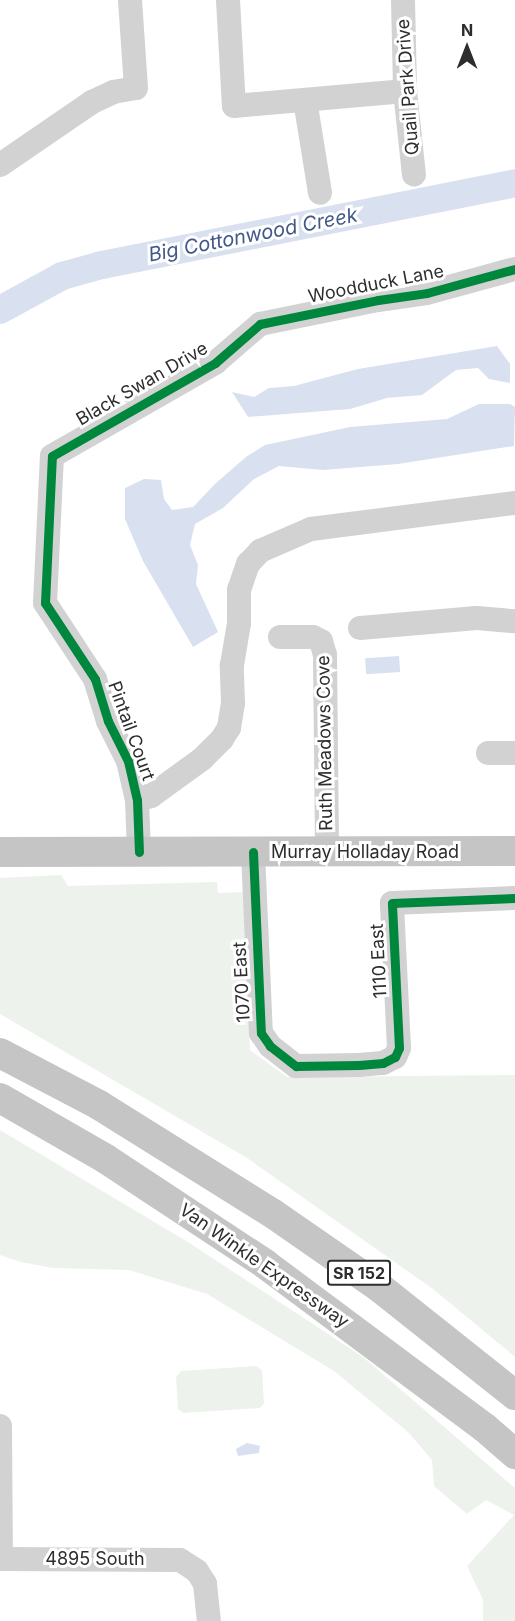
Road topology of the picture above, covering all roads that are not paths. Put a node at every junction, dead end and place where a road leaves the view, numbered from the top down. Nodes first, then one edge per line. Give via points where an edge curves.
1 (130, 0) edge
2 (228, 0) edge
3 (403, 0) edge
4 (405, 91) junction
5 (305, 100) junction
6 (0, 165) edge
7 (414, 175) dead end
8 (320, 193) dead end
9 (515, 269) edge
10 (246, 336) joint
11 (52, 456) joint
12 (515, 503) edge
13 (515, 621) edge
14 (360, 628) dead end
15 (279, 637) dead end
16 (488, 753) dead end
17 (515, 753) edge
18 (137, 801) junction
19 (515, 851) edge
20 (0, 852) edge
21 (139, 852) junction
22 (253, 852) junction
23 (327, 852) junction
24 (515, 898) edge
25 (0, 1053) edge
26 (395, 1057) joint
27 (0, 1098) edge
28 (515, 1395) edge
29 (0, 1426) edge
30 (515, 1454) edge
31 (0, 1559) edge
32 (208, 1621) edge

1 - 6 street via 136,88 113,92 92,102
2 - 5 street via 234,105
3 - 4 street, Quail Park Drive
4 - 5 street
4 - 7 street, Quail Park Drive
5 - 8 street
9 - 10 street, Woodduck Lane via 427,293 260,324
10 - 11 street, Black Swan Drive via 214,363
11 - 18 street, Pintail Court via 45,603 95,679 108,721 128,761
12 - 18 street via 311,529 260,551 248,564 239,590 229,728 202,759
13 - 14 street via 477,618
15 - 23 street, Ruth Meadows Cove via 313,637 321,641 325,655
16 - 17 street
18 - 21 street, Pintail Court
19 - 23 main road, Murray Holladay Road
20 - 21 main road, Murray Holladay Road
21 - 22 main road, Murray Holladay Road
22 - 23 main road, Murray Holladay Road
22 - 26 street, 1070 East via 261,1033 270,1046 296,1066 383,1063
24 - 26 street, 1110 East via 392,903 399,1038
25 - 28 main road, SR 152 via 99,1105 272,1213 387,1293
27 - 30 main road, Van Winkle Expressway / SR 152 via 106,1159 265,1264
29 - 31 street
31 - 32 street, 4895 South via 170,1559 190,1564 205,1584

